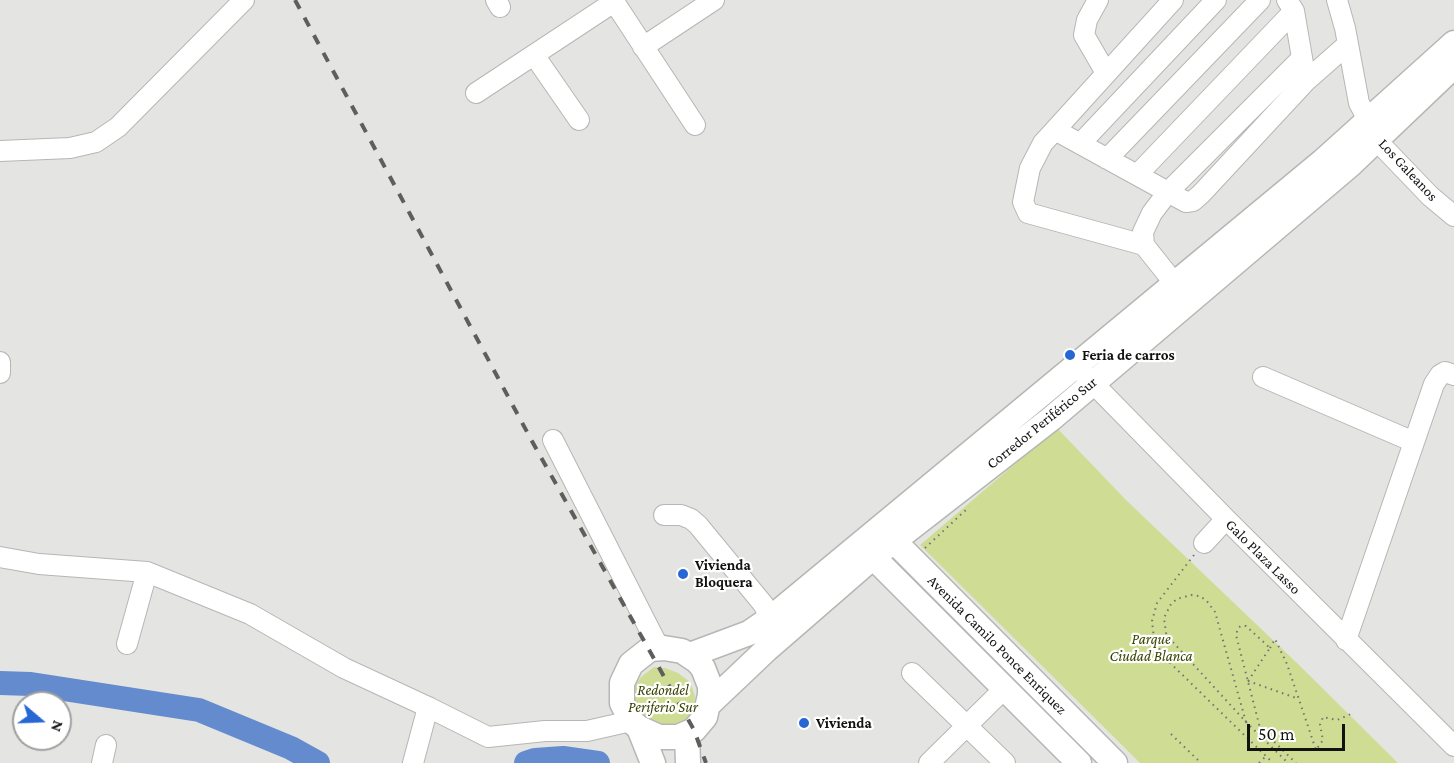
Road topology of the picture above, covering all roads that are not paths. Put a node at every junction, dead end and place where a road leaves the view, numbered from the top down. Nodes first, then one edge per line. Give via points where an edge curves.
1 (244, 0) edge
2 (714, 0) edge
3 (1173, 0) edge
4 (1216, 0) edge
5 (1260, 0) edge
6 (1337, 0) edge
7 (613, 1) edge
8 (1098, 1) edge
9 (1291, 5) edge
10 (1454, 43) edge
11 (1348, 44) junction
12 (643, 46) junction
13 (534, 55) junction
14 (1302, 58) junction
15 (1454, 66) edge
16 (1106, 73) junction
17 (1306, 81) junction
18 (476, 93) dead end
19 (579, 120) dead end
20 (695, 125) dead end
21 (1055, 130) junction
22 (1373, 130) junction
23 (1080, 144) junction
24 (5, 151) edge
25 (1107, 159) junction
26 (0, 170) edge
27 (1137, 175) junction
28 (1168, 192) junction
29 (1454, 216) edge
30 (1144, 245) junction
31 (1175, 284) junction
32 (0, 362) edge
33 (0, 373) edge
34 (1084, 374) junction
35 (1454, 375) edge
36 (1263, 377) dead end
37 (553, 440) dead end
38 (1414, 442) junction
39 (664, 515) dead end
40 (1226, 519) junction
41 (886, 534) junction
42 (1204, 543) road end
43 (866, 551) junction
44 (0, 557) edge
45 (147, 572) junction
46 (771, 618) junction
47 (978, 627) junction
48 (1346, 640) junction
49 (127, 644) dead end
50 (960, 645) junction
51 (659, 648) junction
52 (690, 655) junction
53 (912, 673) dead end
54 (1004, 689) junction
55 (708, 705) junction
56 (429, 707) junction
57 (635, 725) junction
58 (967, 725) junction
59 (687, 734) junction
60 (1454, 746) edge
61 (413, 763) edge
62 (653, 763) edge
63 (688, 763) edge
64 (929, 763) edge
65 (1005, 763) edge
66 (1079, 763) edge
67 (1115, 763) edge

1 - 24 street via 118,127 96,142 70,148
2 - 12 street
3 - 16 street
4 - 23 street
5 - 25 street
6 - 11 street, Los Galeanos
7 - 12 street
7 - 13 street
8 - 16 street via 1084,35
9 - 14 street
9 - 27 street
10 - 22 main road, Corredor Periférico Sur
11 - 17 street
11 - 22 street, Los Galeanos via 1359,103
12 - 20 street
13 - 18 street
13 - 19 street
14 - 17 street
14 - 28 street
15 - 22 main road, Corredor Periférico Sur
16 - 21 street
17 - 28 street via 1193,201 1186,202
21 - 23 street
21 - 30 street via 1030,168 1023,202 1028,213
22 - 29 street, Los Galeanos via 1382,146
22 - 31 main road, Corredor Periférico Sur via 1323,161
22 - 34 main road, Corredor Periférico Sur via 1350,165
23 - 25 street
24 - 26 street
25 - 27 street
27 - 28 street
28 - 30 street via 1143,232
30 - 31 street
31 - 34 main road, Corredor Periférico Sur
32 - 33 street
34 - 40 street, Galo Plaza Lasso
34 - 41 main road, Corredor Periférico Sur via 1052,418
35 - 38 street via 1445,372 1434,384
36 - 38 street
37 - 51 street
38 - 48 street
39 - 46 street via 681,515 698,525
40 - 42 street
40 - 48 street, Galo Plaza Lasso
41 - 43 main road, Corredor Periférico Sur
41 - 47 main road, Avenida Camilo Ponce Enriquez
43 - 46 main road, Corredor Periférico Sur
43 - 50 main road, Avenida Camilo Ponce Enriquez
43 - 55 main road, Corredor Periférico Sur
44 - 45 street via 39,564
45 - 49 street
45 - 56 street via 250,614 345,668
46 - 52 main road, Corredor Periférico Sur via 749,633
47 - 50 main road
47 - 67 main road, Avenida Camilo Ponce Enriquez
48 - 60 street, Galo Plaza Lasso
50 - 54 main road, Avenida Camilo Ponce Enriquez
51 - 52 main road via 673,648
51 - 57 main road via 638,657 625,673 622,703
52 - 55 main road via 707,676
53 - 58 street
54 - 58 street
54 - 66 main road, Avenida Camilo Ponce Enriquez
55 - 59 main road via 705,717
56 - 57 street via 488,737
56 - 61 street
57 - 59 main road via 659,737
57 - 62 main road
58 - 64 street
58 - 65 street
59 - 63 main road

